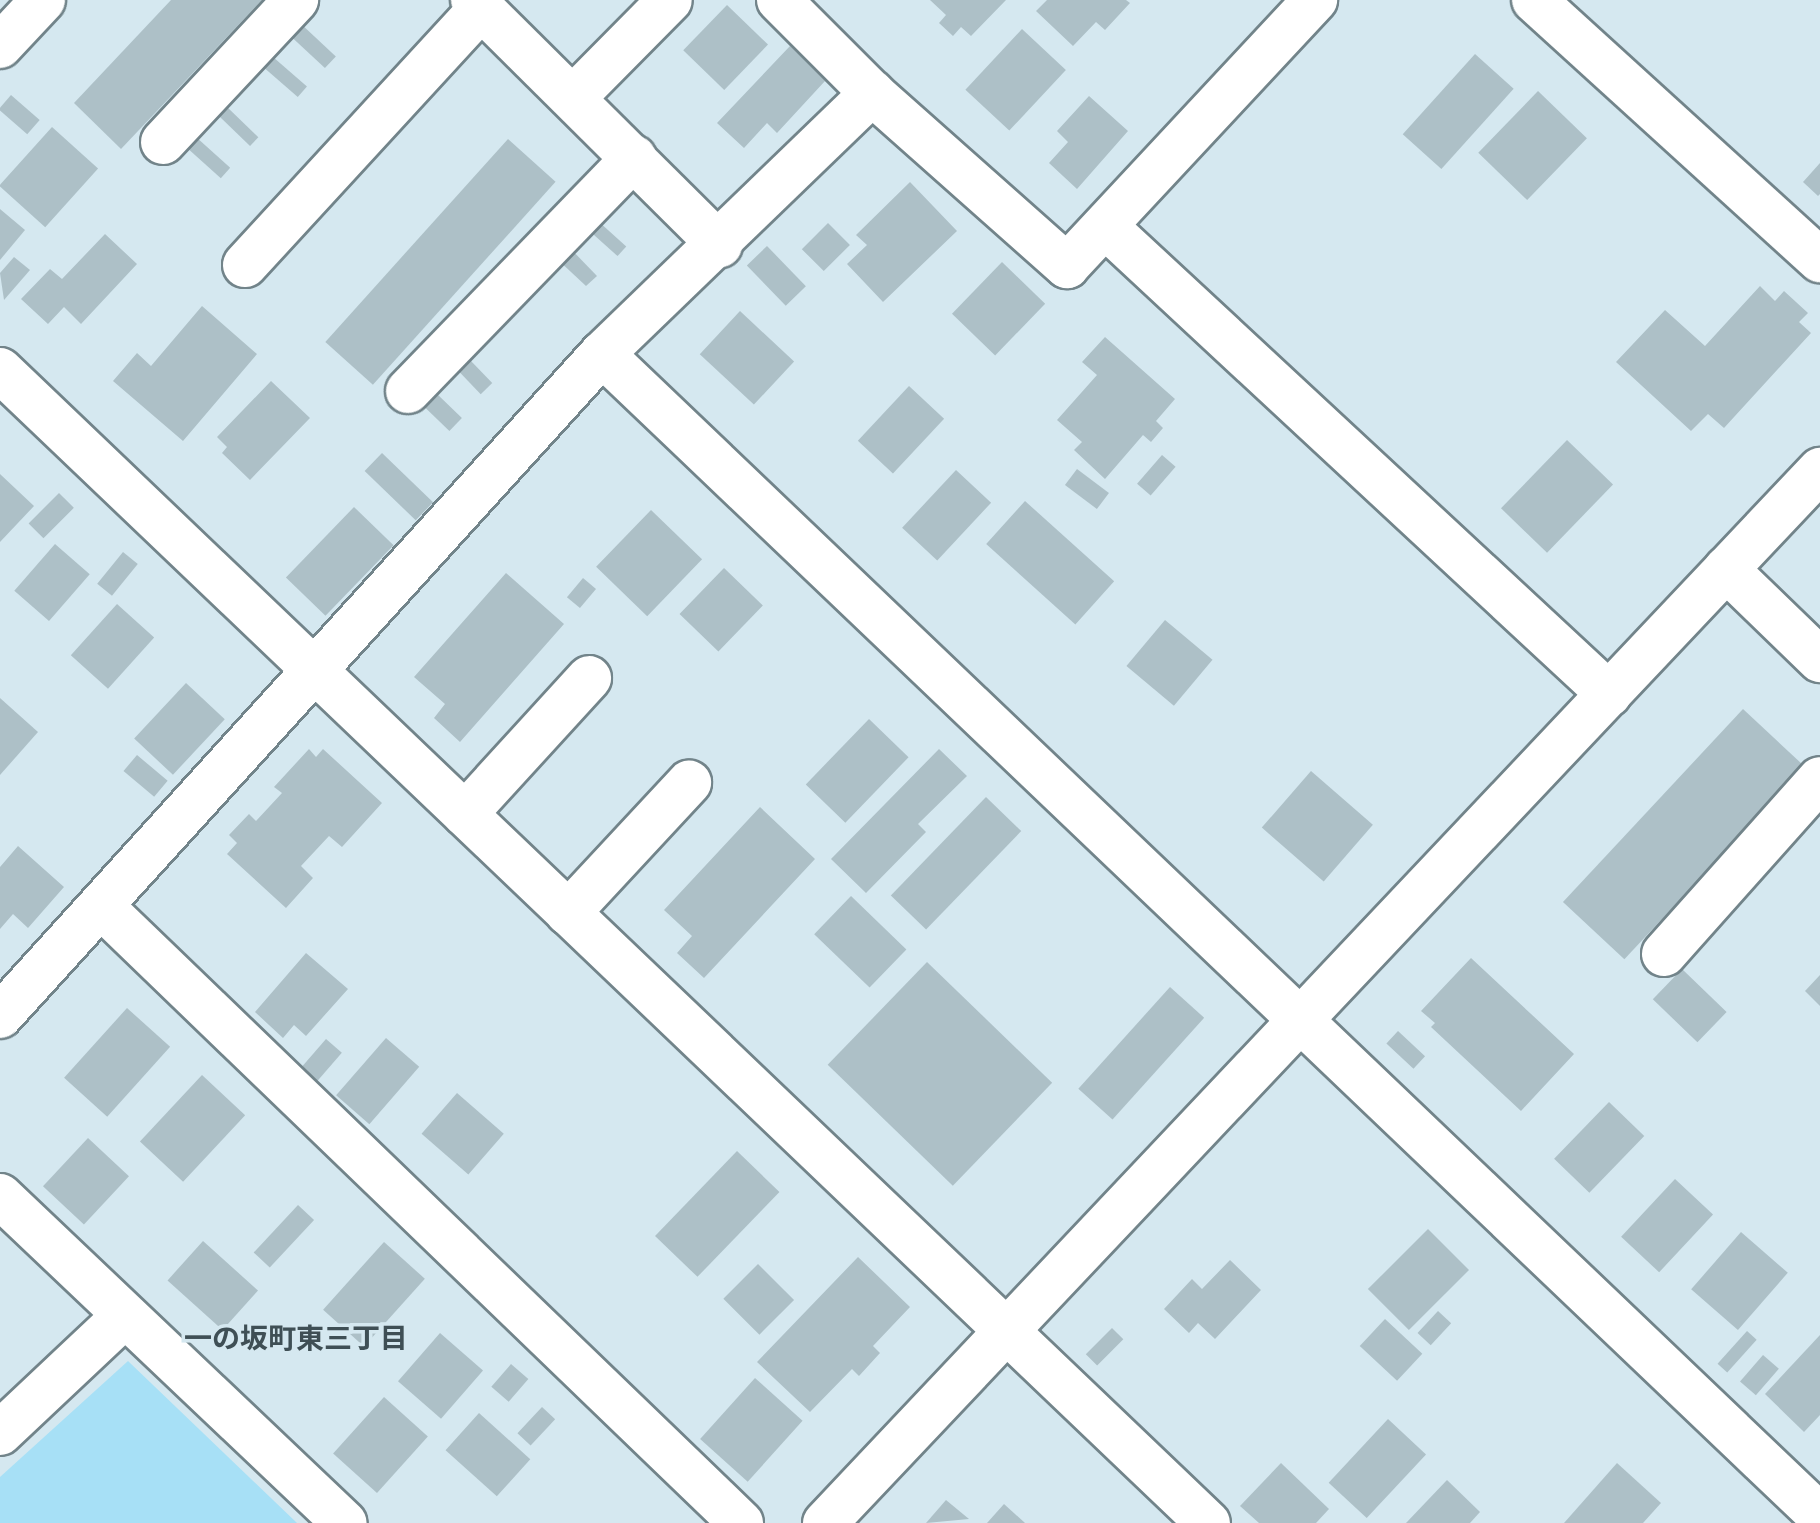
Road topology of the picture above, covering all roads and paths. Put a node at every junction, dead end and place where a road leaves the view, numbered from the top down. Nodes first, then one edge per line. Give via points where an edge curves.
1 (43, 0) edge
2 (296, 0) edge
3 (670, 0) edge
4 (779, 0) edge
5 (1315, 0) edge
6 (1534, 0) edge
7 (477, 4) edge
8 (0, 46) edge
9 (872, 93) junction
10 (574, 97) junction
11 (163, 142) dead end
12 (634, 158) junction
13 (1105, 226) junction
14 (720, 245) junction
15 (1820, 260) edge
16 (245, 265) dead end
17 (602, 354) junction
18 (0, 370) edge
19 (408, 391) dead end
20 (1820, 470) edge
21 (1726, 569) junction
22 (1820, 660) edge
23 (316, 671) junction
24 (589, 678) dead end
25 (1609, 694) junction
26 (1820, 779) edge
27 (689, 783) dead end
28 (465, 814) junction
29 (101, 906) junction
30 (568, 913) junction
31 (1664, 954) dead end
32 (0, 1016) edge
33 (1299, 1022) junction
34 (8, 1221) edge
35 (124, 1316) junction
36 (1005, 1333) junction
37 (0, 1433) edge
38 (1820, 1516) edge
39 (341, 1522) edge
40 (741, 1523) edge
41 (825, 1523) edge
42 (1208, 1523) edge

1 - 8 street
2 - 11 street
3 - 10 street
4 - 9 street
5 - 13 street
6 - 15 street
7 - 10 street
7 - 16 street
9 - 13 street via 1067,266
9 - 14 street
10 - 12 street
12 - 14 street
12 - 19 street
13 - 25 street
14 - 17 street
17 - 23 street
17 - 33 street
18 - 23 street
20 - 21 street
21 - 22 street
21 - 25 street
23 - 28 street
23 - 29 street
24 - 28 street
25 - 33 street
26 - 31 street
27 - 30 street
28 - 30 street
29 - 32 street
29 - 40 street
30 - 36 street
33 - 36 street
33 - 38 street
34 - 35 street
35 - 37 street
35 - 39 street
36 - 41 street
36 - 42 street

